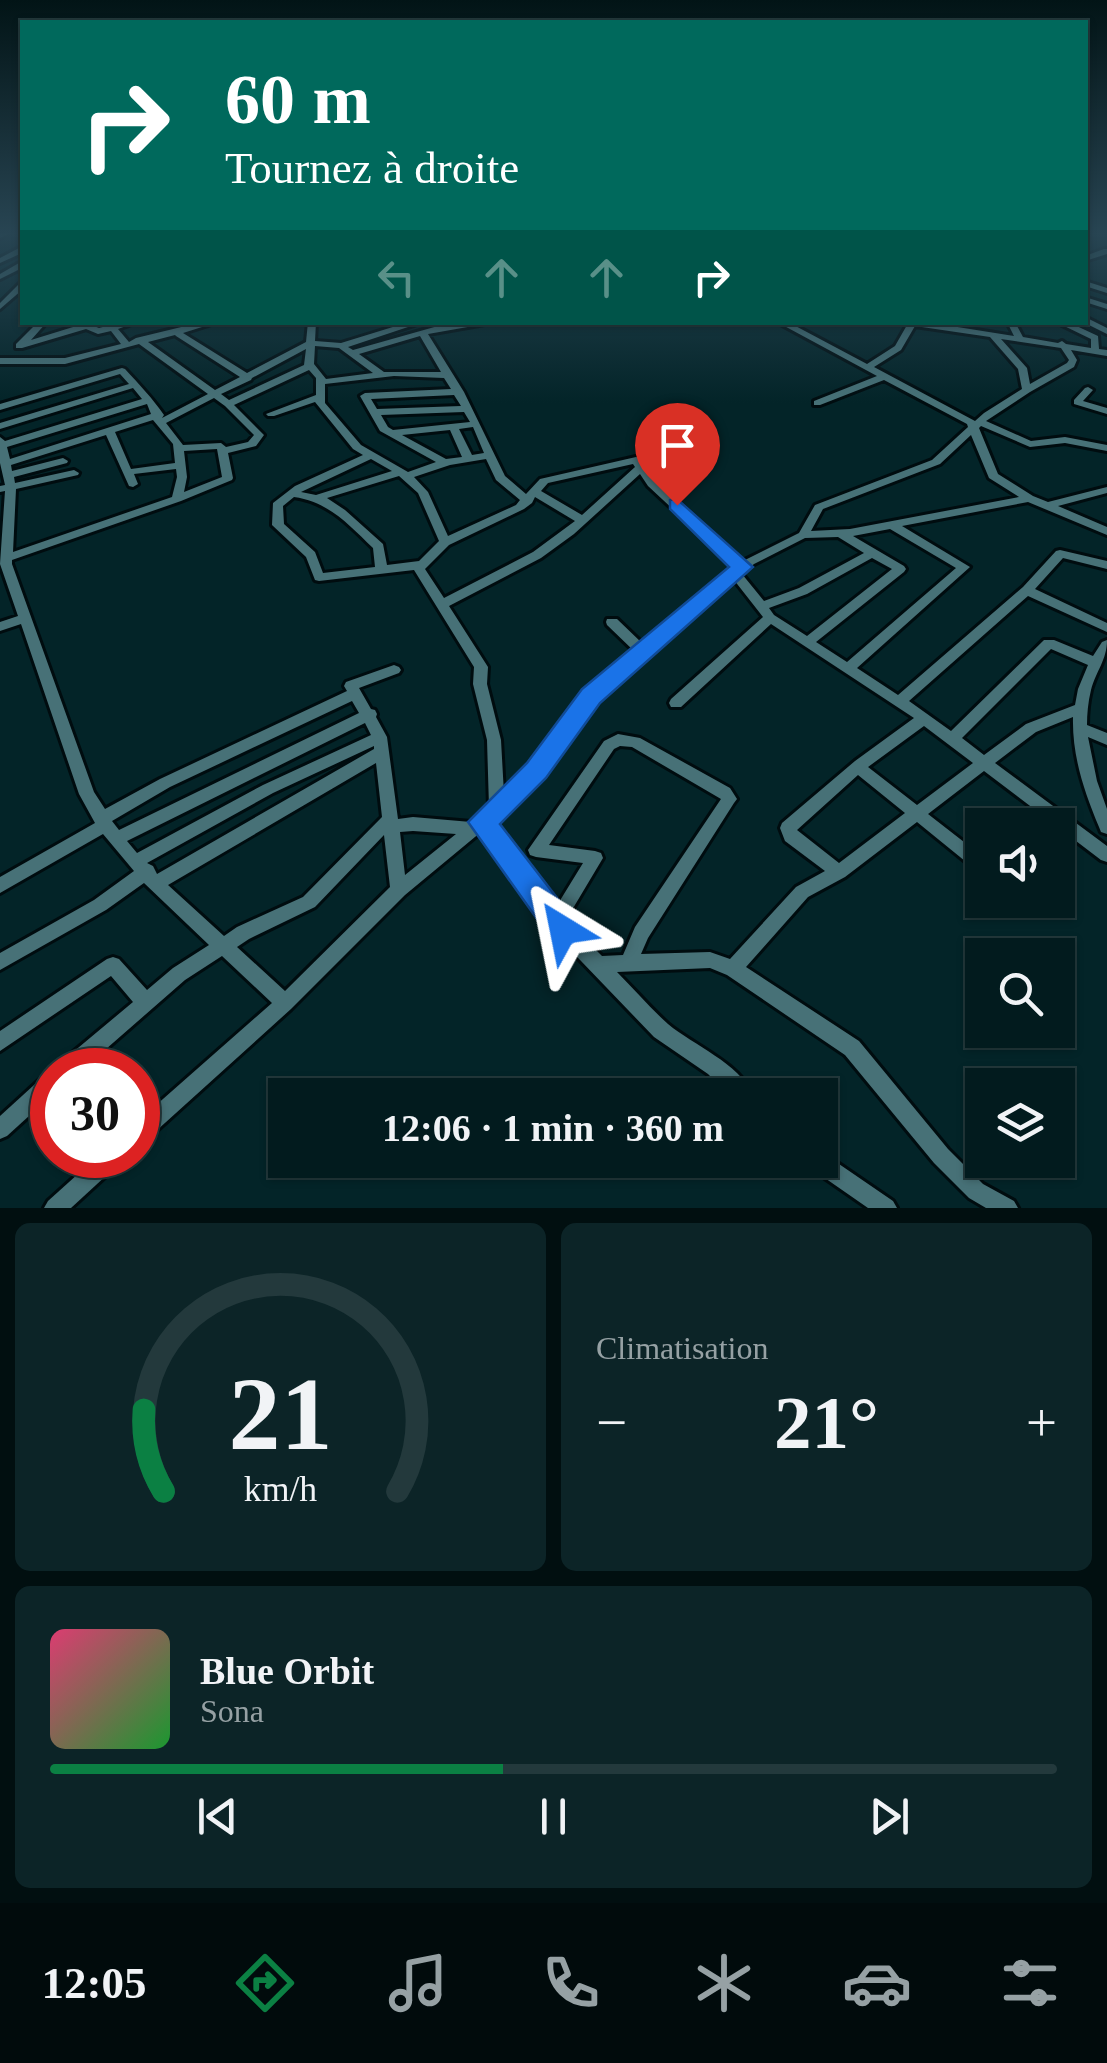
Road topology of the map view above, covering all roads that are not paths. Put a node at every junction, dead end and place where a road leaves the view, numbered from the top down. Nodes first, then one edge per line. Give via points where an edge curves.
1 (5, 292) edge
2 (0, 307) edge
3 (40, 325) edge
4 (123, 325) edge
5 (161, 325) edge
6 (206, 325) edge
7 (312, 325) edge
8 (441, 325) edge
9 (787, 325) edge
10 (908, 325) edge
11 (923, 325) edge
12 (965, 325) edge
13 (1012, 325) edge
14 (1067, 325) edge
15 (422, 327) edge
16 (113, 328) junction
17 (971, 332) junction
18 (174, 335) junction
19 (992, 335) junction
20 (1019, 337) junction
21 (139, 340) junction
22 (314, 342) junction
23 (126, 344) junction
24 (1062, 344) junction
25 (19, 346) junction
26 (341, 346) junction
27 (1095, 350) junction
28 (1107, 352) edge
29 (354, 353) junction
30 (0, 360) edge
31 (309, 366) junction
32 (869, 366) junction
33 (381, 374) junction
34 (448, 375) junction
35 (884, 377) junction
36 (248, 378) junction
37 (321, 382) junction
38 (134, 385) junction
39 (1027, 390) junction
40 (1088, 390) dead end
41 (459, 392) junction
42 (215, 396) junction
43 (319, 397) junction
44 (148, 400) junction
45 (816, 402) dead end
46 (228, 404) junction
47 (0, 407) edge
48 (467, 409) junction
49 (1107, 411) edge
50 (373, 412) junction
51 (271, 414) dead end
52 (160, 418) junction
53 (476, 424) junction
54 (0, 426) edge
55 (452, 426) junction
56 (978, 427) junction
57 (110, 431) junction
58 (390, 433) junction
59 (1, 442) edge
60 (178, 448) junction
61 (1107, 448) edge
62 (223, 451) junction
63 (490, 455) junction
64 (369, 456) junction
65 (468, 458) junction
66 (63, 462) dead end
67 (444, 463) junction
68 (180, 465) junction
69 (640, 468) junction
70 (74, 472) dead end
71 (404, 474) junction
72 (7, 478) edge
73 (1107, 490) edge
74 (294, 494) junction
75 (320, 497) junction
76 (531, 497) junction
77 (1029, 498) junction
78 (176, 499) junction
79 (1049, 504) junction
80 (582, 520) junction
81 (890, 524) junction
82 (1107, 531) edge
83 (839, 533) junction
84 (803, 534) junction
85 (445, 542) junction
86 (872, 553) junction
87 (3, 559) edge
88 (420, 565) junction
89 (1107, 565) edge
90 (380, 570) junction
91 (739, 571) junction
92 (1027, 590) junction
93 (442, 604) junction
94 (766, 612) junction
95 (25, 618) junction
96 (612, 622) dead end
97 (0, 627) edge
98 (1107, 628) edge
99 (806, 643) junction
100 (1107, 645) edge
101 (643, 652) junction
102 (1099, 661) edge
103 (846, 669) junction
104 (394, 670) dead end
105 (356, 693) junction
106 (899, 702) junction
107 (676, 703) dead end
108 (1079, 709) junction
109 (370, 714) junction
110 (924, 718) junction
111 (1079, 728) junction
112 (952, 739) junction
113 (1107, 739) edge
114 (381, 744) junction
115 (983, 762) junction
116 (858, 767) junction
117 (1038, 808) edge
118 (497, 810) junction
119 (918, 814) junction
120 (390, 823) junction
121 (478, 826) junction
122 (1107, 827) edge
123 (108, 828) junction
124 (1075, 835) edge
125 (536, 850) junction
126 (965, 851) edge
127 (1107, 855) edge
128 (514, 861) junction
129 (147, 872) junction
130 (839, 872) junction
131 (0, 886) edge
132 (400, 890) junction
133 (556, 920) junction
134 (223, 944) junction
135 (629, 961) junction
136 (0, 962) edge
137 (598, 964) junction
138 (733, 969) junction
139 (145, 1002) junction
140 (285, 1003) junction
141 (0, 1042) edge
142 (92, 1048) edge
143 (726, 1078) edge
144 (30, 1102) edge
145 (160, 1114) edge
146 (0, 1129) edge
147 (838, 1175) edge
148 (88, 1178) edge
149 (55, 1208) edge
150 (886, 1208) edge
151 (1007, 1208) edge

1 - 2 street
3 - 25 street
4 - 16 street
5 - 18 street
6 - 18 street
7 - 22 street
8 - 15 street
9 - 32 street
10 - 32 street via 898,348
11 - 17 street
12 - 17 street
13 - 20 street
14 - 27 street via 1095,338
15 - 26 street
15 - 29 street
15 - 34 street
16 - 23 street
16 - 25 street via 86,326
17 - 19 street
18 - 21 street
18 - 36 street
19 - 20 street
19 - 39 street via 1022,368
20 - 24 street
21 - 23 street
21 - 42 street
22 - 26 street
22 - 31 street
22 - 36 street
23 - 30 street via 57,362
24 - 27 street
24 - 39 street via 1071,365
25 - 30 street
26 - 29 street
27 - 28 street
29 - 33 street
31 - 37 street
31 - 46 street
32 - 35 street
33 - 34 street
33 - 37 street
34 - 41 street
35 - 45 street
35 - 56 street
36 - 42 street
37 - 43 street
38 - 44 street
38 - 47 street via 120,371
38 - 54 street
39 - 56 street
40 - 49 street via 1077,402
41 - 48 street
41 - 50 street via 366,394
42 - 46 street
42 - 52 street
43 - 51 street
43 - 64 street
44 - 52 street
44 - 59 street
46 - 62 street via 259,436
48 - 50 street
48 - 53 street
50 - 58 street
52 - 57 street
52 - 60 street
53 - 55 street
53 - 63 street
55 - 58 street
55 - 65 street
56 - 61 street via 1030,444 1073,440
56 - 77 street via 993,476
56 - 84 street via 926,467 819,508
57 - 68 street via 131,478
57 - 72 street
58 - 67 street
59 - 72 street
60 - 62 street via 216,444
60 - 68 street
62 - 78 street via 228,478
63 - 65 street
63 - 76 street via 506,487
64 - 71 street
64 - 74 street
65 - 67 street
66 - 72 street
67 - 71 street
68 - 78 street
69 - 76 street via 636,460 544,481
69 - 80 street
69 - 91 street
70 - 72 street
71 - 75 street
71 - 85 street via 428,500
72 - 87 street via 12,527
73 - 79 street
74 - 75 street
74 - 90 street via 278,505 278,525 312,554 318,576
75 - 90 street via 379,546
76 - 80 street
76 - 85 street
77 - 79 street
77 - 81 street
78 - 87 street
79 - 82 street
80 - 93 street via 537,555
81 - 83 street
81 - 103 street via 964,567
83 - 84 street
83 - 86 street
84 - 91 street
85 - 88 street
86 - 94 street
86 - 99 street via 900,569
87 - 95 street
88 - 90 street
88 - 93 street
89 - 92 street via 1062,553
91 - 94 street
91 - 101 street
92 - 98 street
92 - 106 street
93 - 118 street via 481,667
94 - 99 street
94 - 107 street
95 - 97 street
95 - 123 street via 87,794
96 - 101 street
99 - 103 street
100 - 102 street
101 - 118 street via 591,696 537,771
102 - 108 street
102 - 112 street via 1049,643
103 - 106 street
104 - 105 street via 354,682
105 - 109 street
105 - 123 street via 165,783
106 - 110 street
108 - 111 street
108 - 115 street via 1037,724
109 - 114 street
109 - 123 street
110 - 112 street
110 - 116 street
111 - 113 street
111 - 122 street via 1085,778
112 - 115 street
114 - 120 street
114 - 129 street
114 - 129 street via 268,789
115 - 117 street
115 - 119 street
116 - 119 street
116 - 130 street via 788,828
118 - 121 street
119 - 126 street
119 - 130 street
120 - 121 street
120 - 132 street
120 - 134 street via 309,902
121 - 128 street
121 - 132 street
123 - 129 street
123 - 131 street
124 - 127 street
125 - 128 street
125 - 133 street via 595,858
125 - 135 street via 618,740 635,742 728,794
128 - 133 street
129 - 134 street
129 - 136 street
130 - 138 street via 802,892
132 - 140 street
133 - 137 street
134 - 139 street
134 - 140 street
135 - 137 street
135 - 138 street via 710,960
137 - 143 street via 661,1030
138 - 151 street via 852,1048 950,1166
139 - 141 street via 113,966
139 - 142 street
140 - 145 street
144 - 146 street
147 - 150 street
148 - 149 street

